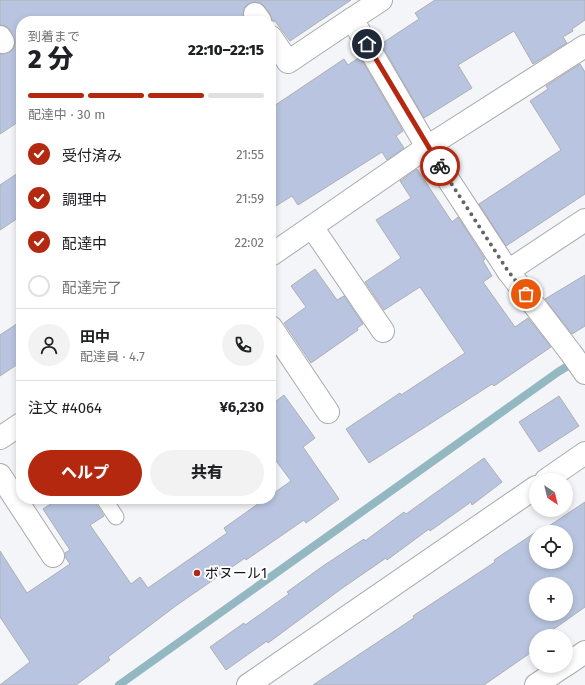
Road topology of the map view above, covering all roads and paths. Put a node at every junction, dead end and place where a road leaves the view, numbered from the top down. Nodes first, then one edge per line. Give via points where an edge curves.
1 (381, 0) edge
2 (352, 19) junction
3 (276, 44) edge
4 (585, 46) edge
5 (427, 147) junction
6 (585, 220) edge
7 (312, 227) junction
8 (276, 252) edge
9 (508, 271) junction
10 (383, 331) dead end
11 (276, 334) edge
12 (580, 365) edge
13 (328, 412) dead end
14 (16, 427) edge
15 (0, 438) edge
16 (585, 453) edge
17 (556, 473) edge
18 (0, 475) edge
19 (529, 492) edge
20 (16, 499) edge
21 (19, 504) edge
22 (108, 504) edge
23 (116, 516) dead end
24 (53, 556) dead end
25 (585, 652) edge
26 (573, 660) edge
27 (553, 673) edge
28 (248, 685) edge
29 (536, 685) edge

1 - 2 street
2 - 3 street via 288,62
2 - 5 street
4 - 5 street
5 - 7 street
5 - 9 street
6 - 9 street
7 - 8 street
7 - 10 street
9 - 12 street
11 - 13 street
14 - 15 street
16 - 17 street
18 - 20 street
19 - 28 street
21 - 24 street
22 - 23 lane
25 - 26 street
27 - 29 street

